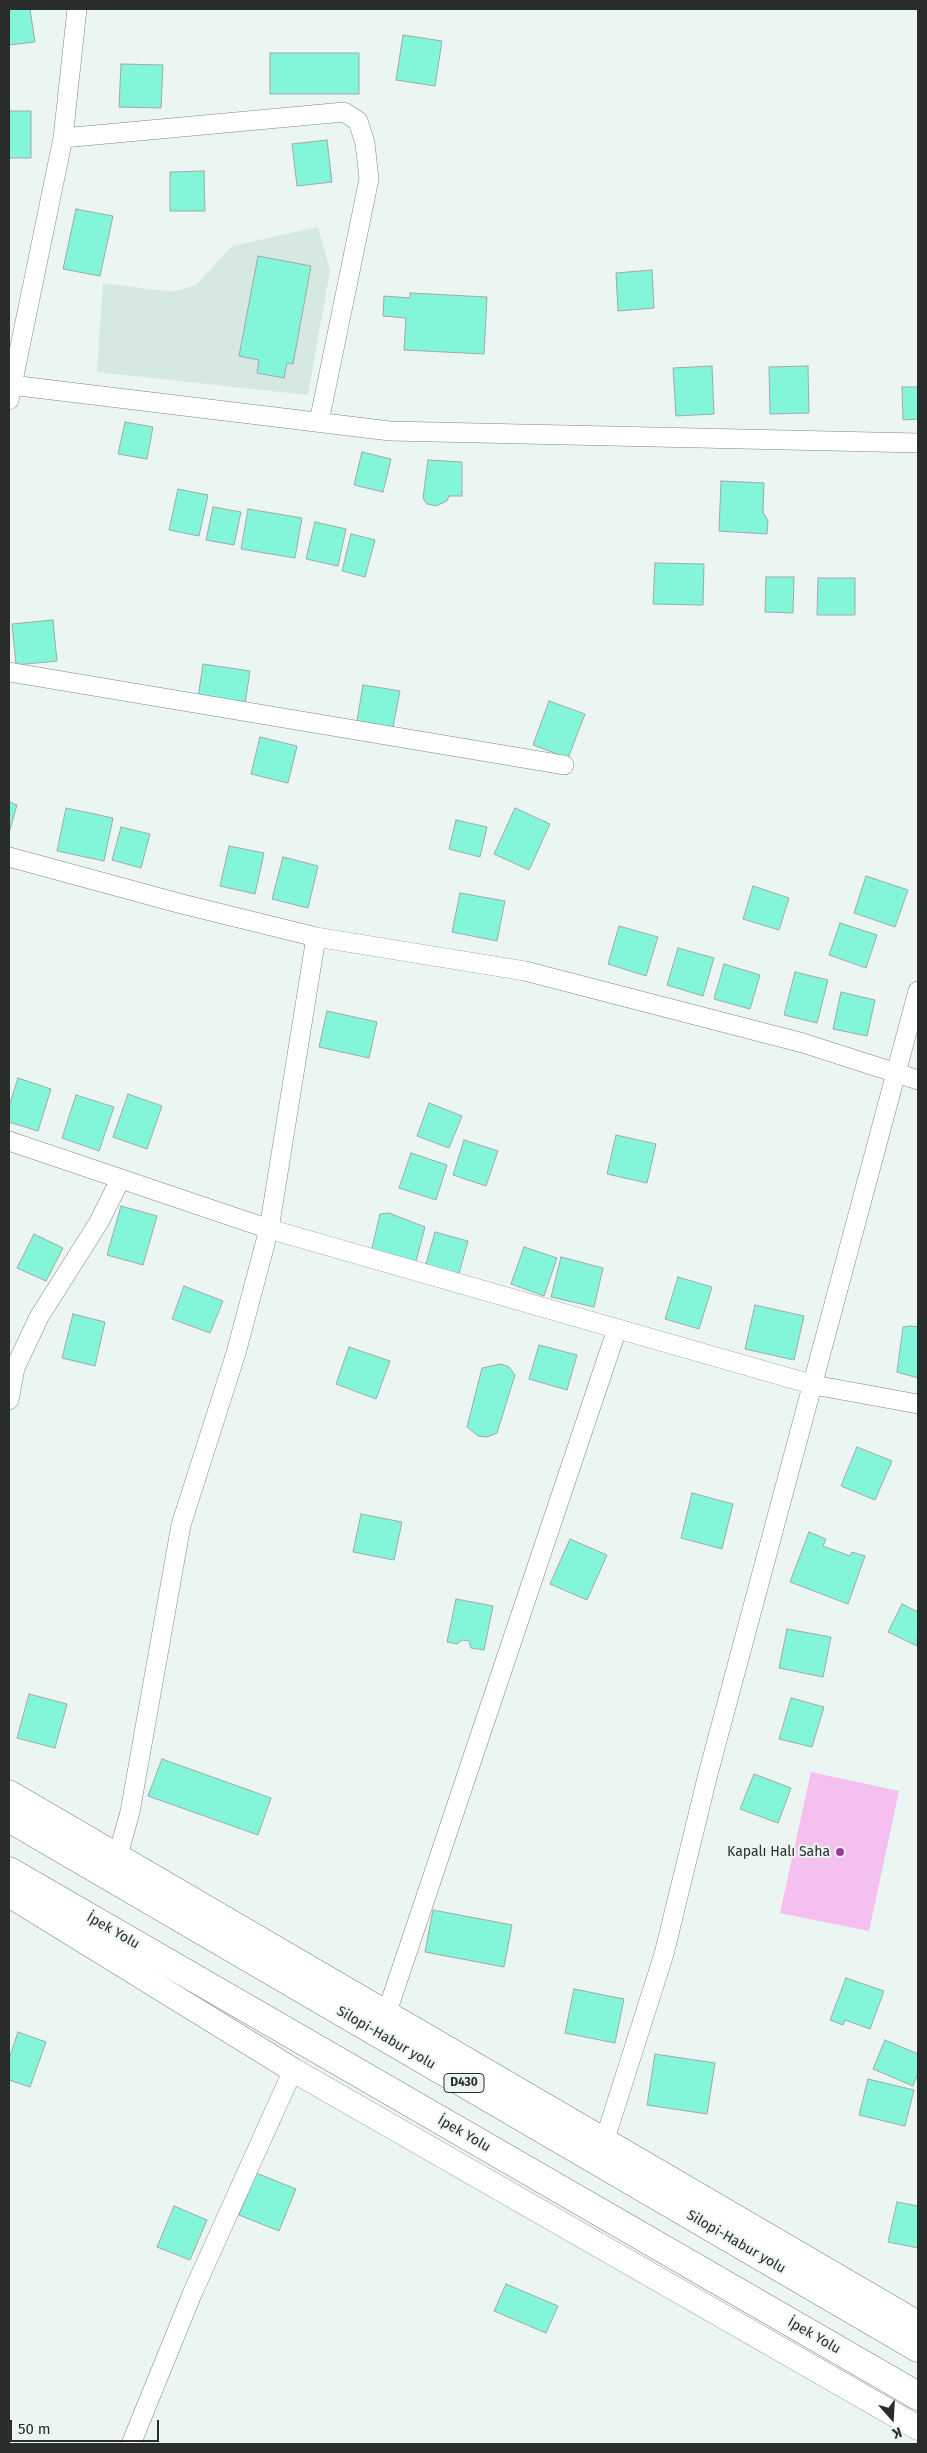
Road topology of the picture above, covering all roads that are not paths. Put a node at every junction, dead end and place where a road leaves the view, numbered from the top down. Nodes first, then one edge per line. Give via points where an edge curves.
1 (77, 9) edge
2 (63, 138) junction
3 (16, 336) edge
4 (10, 392) edge
5 (319, 422) junction
6 (918, 443) edge
7 (9, 672) edge
8 (564, 765) dead end
9 (9, 858) edge
10 (316, 937) junction
11 (918, 991) edge
12 (897, 1075) junction
13 (918, 1080) edge
14 (9, 1141) edge
15 (120, 1180) junction
16 (269, 1229) junction
17 (618, 1329) junction
18 (814, 1385) junction
19 (9, 1400) edge
20 (918, 1404) edge
21 (9, 1792) edge
22 (9, 1818) edge
23 (118, 1855) junction
24 (9, 1871) edge
25 (9, 1895) edge
26 (387, 2012) junction
27 (293, 2070) junction
28 (605, 2139) junction
29 (917, 2319) edge
30 (918, 2348) edge
31 (918, 2396) edge
32 (918, 2428) edge
33 (131, 2444) edge

1 - 2 street
2 - 3 street
2 - 5 street via 344,112 358,121 366,143 369,179
3 - 4 street
4 - 5 street
5 - 6 street via 390,431
7 - 8 street
9 - 10 street
10 - 12 street via 525,970 803,1043
10 - 16 street
11 - 12 street
12 - 13 street
12 - 18 street
14 - 15 street
15 - 16 street
15 - 19 street via 39,1317 15,1368
16 - 17 street
16 - 23 street via 236,1353 181,1524 130,1812
17 - 18 street
17 - 26 street
18 - 20 street
18 - 28 street via 708,1774 664,1954
21 - 23 street
22 - 30 highway, Silopi-Habur yolu / D430
23 - 26 street
24 - 31 highway, İpek Yolu
25 - 27 street
26 - 28 street
27 - 32 street
27 - 33 street via 192,2294
28 - 29 street

